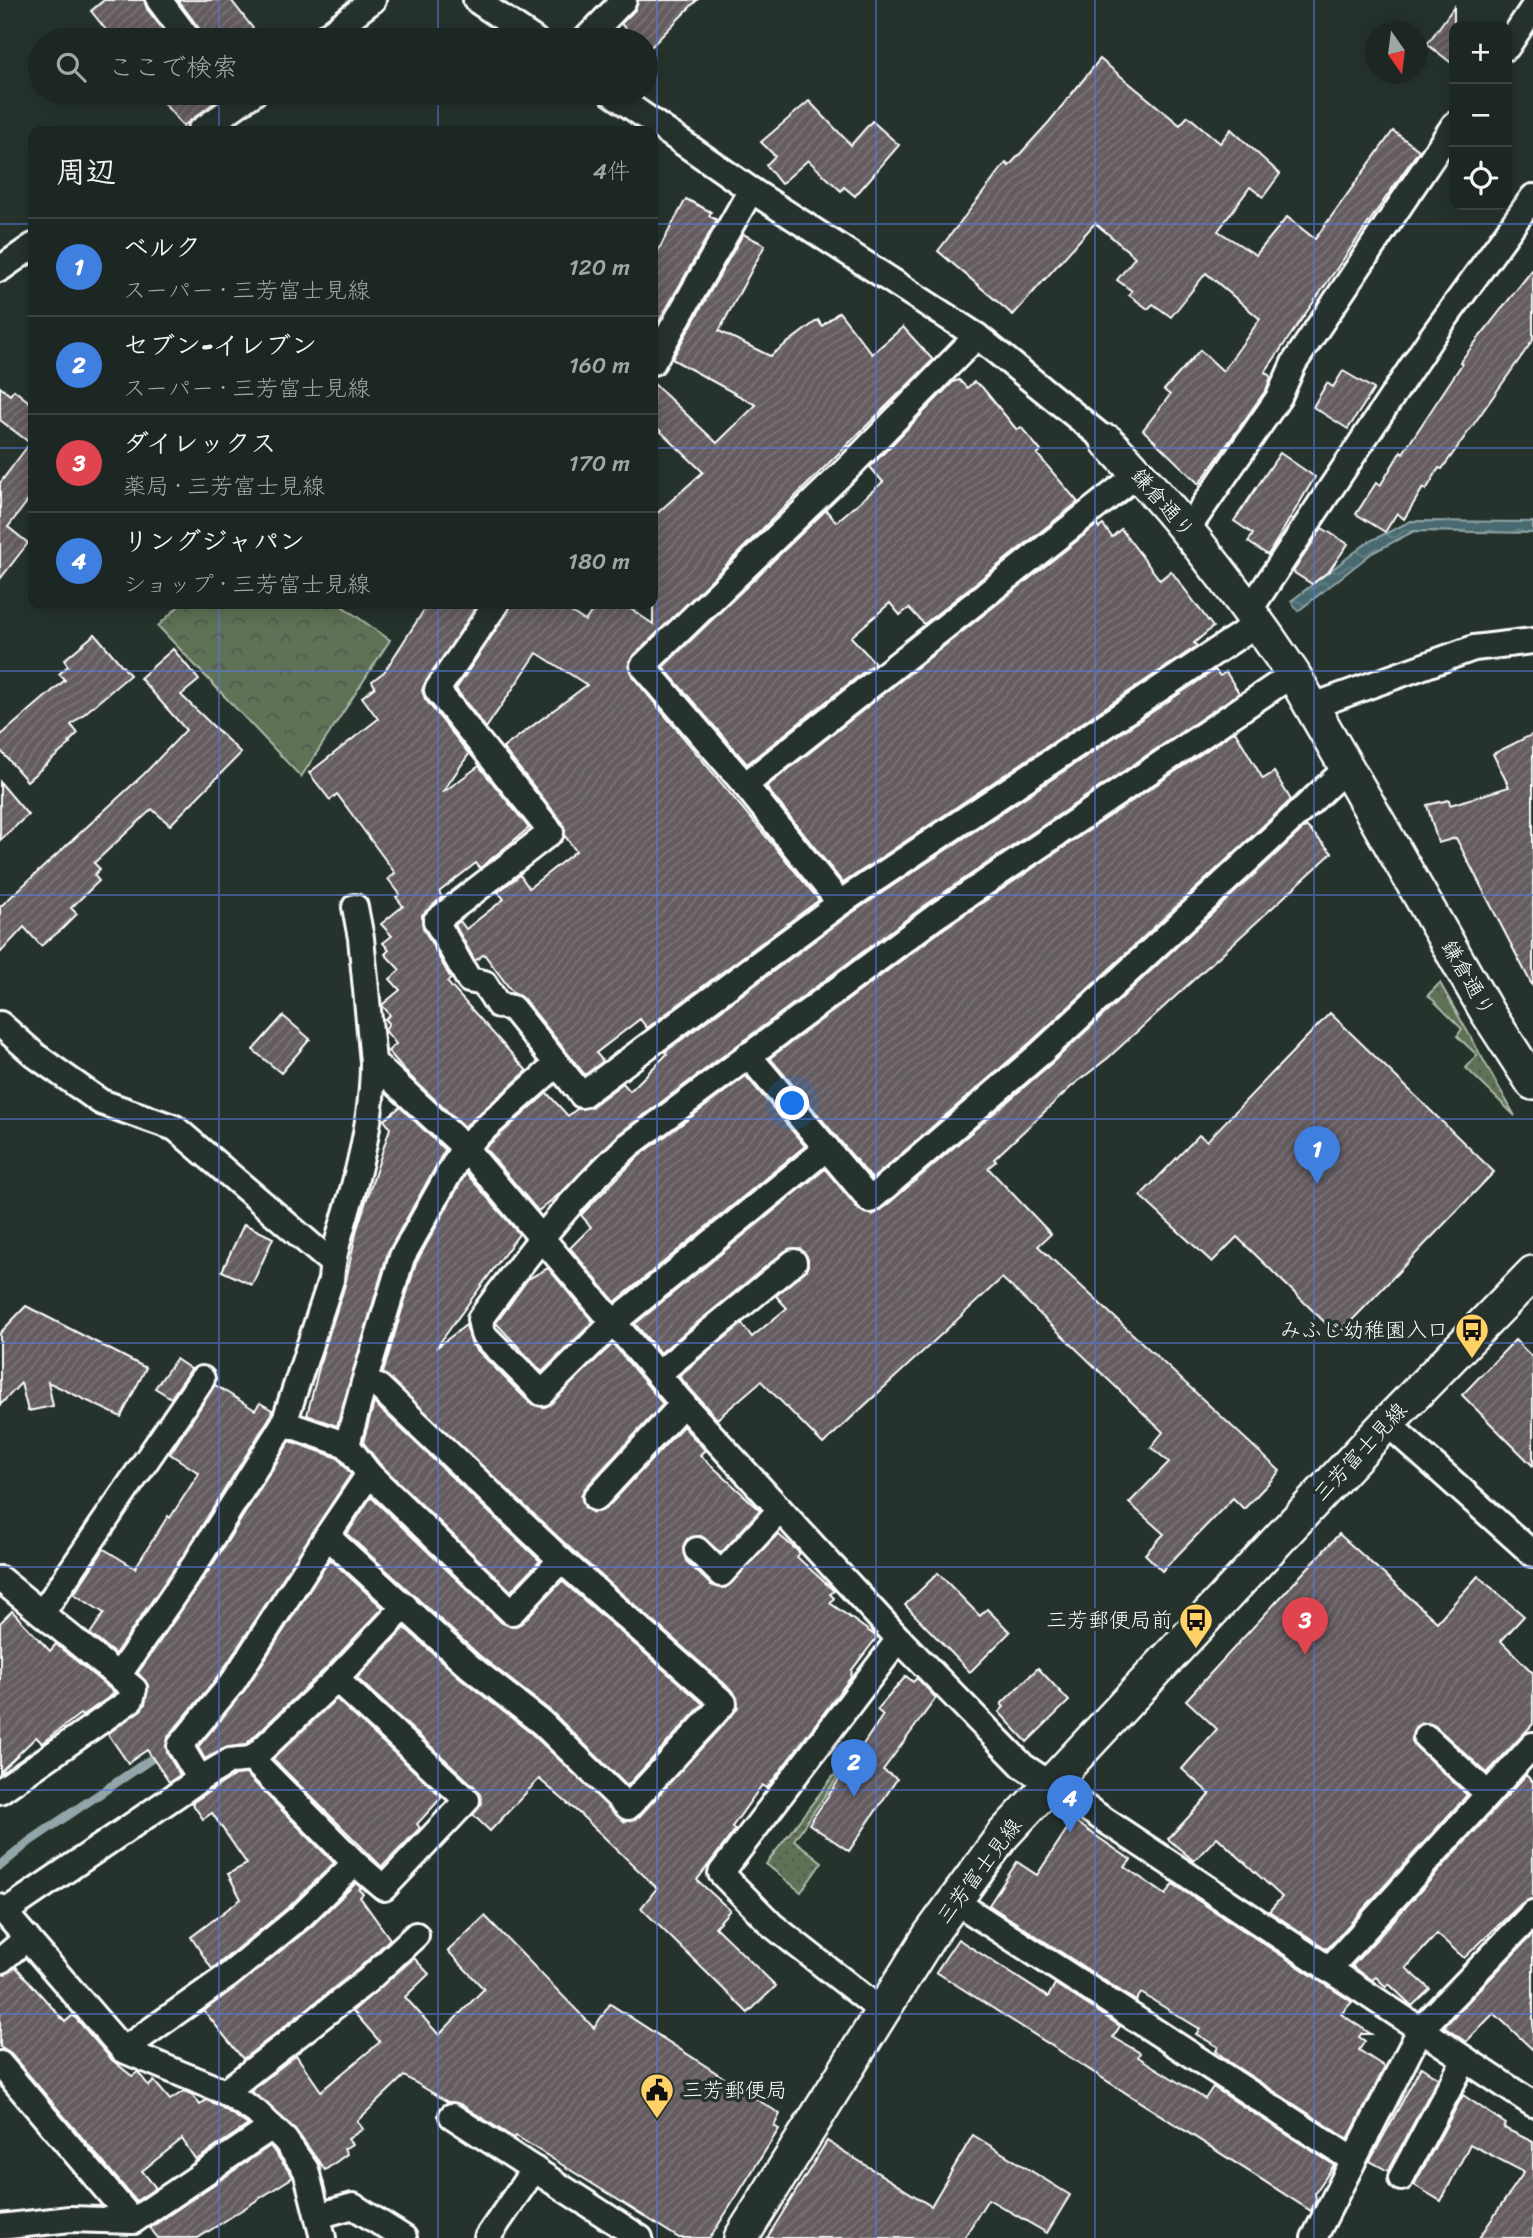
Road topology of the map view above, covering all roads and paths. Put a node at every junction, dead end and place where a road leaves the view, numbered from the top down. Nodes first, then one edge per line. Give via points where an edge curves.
1 (159, 0) edge
2 (373, 0) edge
3 (477, 0) edge
4 (624, 0) edge
5 (1533, 8) edge
6 (180, 28) edge
7 (337, 28) edge
8 (518, 28) edge
9 (597, 28) edge
10 (1512, 40) edge
11 (231, 105) edge
12 (628, 105) edge
13 (206, 126) edge
14 (1449, 132) edge
15 (751, 190) junction
16 (1533, 197) edge
17 (28, 249) edge
18 (0, 269) edge
19 (977, 336) junction
20 (658, 353) edge
21 (1108, 442) joint
22 (1139, 473) junction
23 (1187, 530) junction
24 (493, 609) edge
25 (1254, 617) junction
26 (1533, 641) edge
27 (1293, 674) junction
28 (1313, 706) junction
29 (1348, 767) junction
30 (745, 785) junction
31 (840, 903) junction
32 (355, 907) dead end
33 (0, 1024) edge
34 (748, 1055) junction
35 (373, 1062) junction
36 (555, 1065) junction
37 (1533, 1083) edge
38 (464, 1147) junction
39 (827, 1148) junction
40 (540, 1236) junction
41 (793, 1262) dead end
42 (332, 1263) junction
43 (1533, 1273) edge
44 (614, 1322) junction
45 (657, 1374) junction
46 (202, 1379) dead end
47 (364, 1383) junction
48 (683, 1404) junction
49 (284, 1423) junction
50 (1387, 1423) junction
51 (347, 1445) junction
52 (369, 1474) junction
53 (596, 1499) dead end
54 (780, 1510) junction
55 (327, 1536) junction
56 (698, 1550) dead end
57 (1533, 1554) edge
58 (561, 1560) junction
59 (0, 1579) edge
60 (405, 1606) junction
61 (42, 1613) junction
62 (899, 1639) junction
63 (118, 1676) junction
64 (336, 1679) junction
65 (1426, 1737) dead end
66 (1533, 1745) edge
67 (252, 1759) junction
68 (200, 1779) junction
69 (1048, 1784) junction
70 (0, 1791) edge
71 (1487, 1793) junction
72 (355, 1863) junction
73 (953, 1900) junction
74 (2, 1909) edge
75 (1533, 1913) edge
76 (416, 1936) dead end
77 (27, 1938) junction
78 (0, 1961) edge
79 (1328, 1970) junction
80 (884, 2013) junction
81 (1420, 2030) junction
82 (123, 2050) junction
83 (1465, 2059) junction
84 (0, 2064) edge
85 (225, 2092) junction
86 (1533, 2104) edge
87 (452, 2116) dead end
88 (271, 2127) junction
89 (1353, 2160) junction
90 (534, 2169) junction
91 (1401, 2178) dead end
92 (132, 2221) junction
93 (0, 2227) edge
94 (320, 2227) edge
95 (404, 2238) edge
96 (487, 2238) edge
97 (640, 2238) edge
98 (741, 2238) edge
99 (1314, 2238) edge

1 - 6 street
2 - 7 street
3 - 8 street
4 - 9 street
5 - 10 street
11 - 13 street
12 - 15 street, 鎌倉通り
14 - 23 street via 1294,363 1279,397
15 - 19 street, 鎌倉通り
15 - 20 street
16 - 25 street via 1431,338
17 - 18 street
19 - 21 street, 鎌倉通り
19 - 30 street via 643,666
21 - 22 main road, 鎌倉通り
22 - 23 main road, 鎌倉通り
22 - 30 street
23 - 25 main road, 鎌倉通り
24 - 36 street via 437,690 551,832 436,921 469,980 484,983 498,1005 512,1008
25 - 27 main road, 鎌倉通り
25 - 31 street
26 - 28 street via 1474,648
27 - 28 main road, 鎌倉通り
27 - 34 street via 992,877
28 - 29 main road, 鎌倉通り
29 - 37 main road, 鎌倉通り via 1487,1012
29 - 39 street via 1042,1052 870,1200
30 - 31 street
31 - 36 street via 582,1095
32 - 35 street
33 - 42 street via 101,1102 175,1128
34 - 39 street
34 - 40 street via 629,1145
35 - 38 street
35 - 42 street via 372,1109
36 - 38 street
38 - 40 street
38 - 47 street via 402,1257
39 - 44 street
40 - 44 street
40 - 44 street via 480,1319 483,1334 542,1393
41 - 45 street
42 - 49 street via 331,1280
43 - 50 main road, 三芳富士見線
44 - 45 street
45 - 48 street
46 - 61 street
47 - 51 street
47 - 58 street via 379,1387
48 - 53 street
48 - 54 street
49 - 51 street
49 - 63 street
50 - 57 street
50 - 69 main road, 三芳富士見線
51 - 52 street
52 - 55 street
52 - 58 street via 512,1612
54 - 56 street via 721,1574
54 - 62 street
55 - 60 street
55 - 68 street via 233,1682 180,1746
58 - 60 street via 723,1703 628,1807 542,1723 469,1666
59 - 61 street
60 - 64 street
61 - 63 street
62 - 69 street via 1023,1766
62 - 80 street via 721,1873 772,1925
63 - 70 street via 134,1689 131,1700
64 - 67 street
64 - 72 street via 467,1800 384,1888
65 - 71 street
66 - 71 street
67 - 68 street via 230,1761
67 - 72 street
68 - 74 street
69 - 73 main road, 三芳富士見線
69 - 79 street
71 - 79 street
72 - 82 street via 301,1916 229,1975
73 - 80 main road, 三芳富士見線
73 - 89 street
74 - 77 street
75 - 81 street
76 - 85 street via 368,1980
77 - 78 street
77 - 82 street
79 - 81 street
80 - 98 main road, 三芳富士見線
81 - 83 street
81 - 89 street
82 - 85 street
83 - 86 street
83 - 91 street
84 - 92 street
85 - 88 street
87 - 90 street
88 - 92 street
88 - 94 street via 306,2170
89 - 99 street
90 - 96 street
90 - 97 street
92 - 93 street via 70,2219
94 - 95 street via 353,2206

